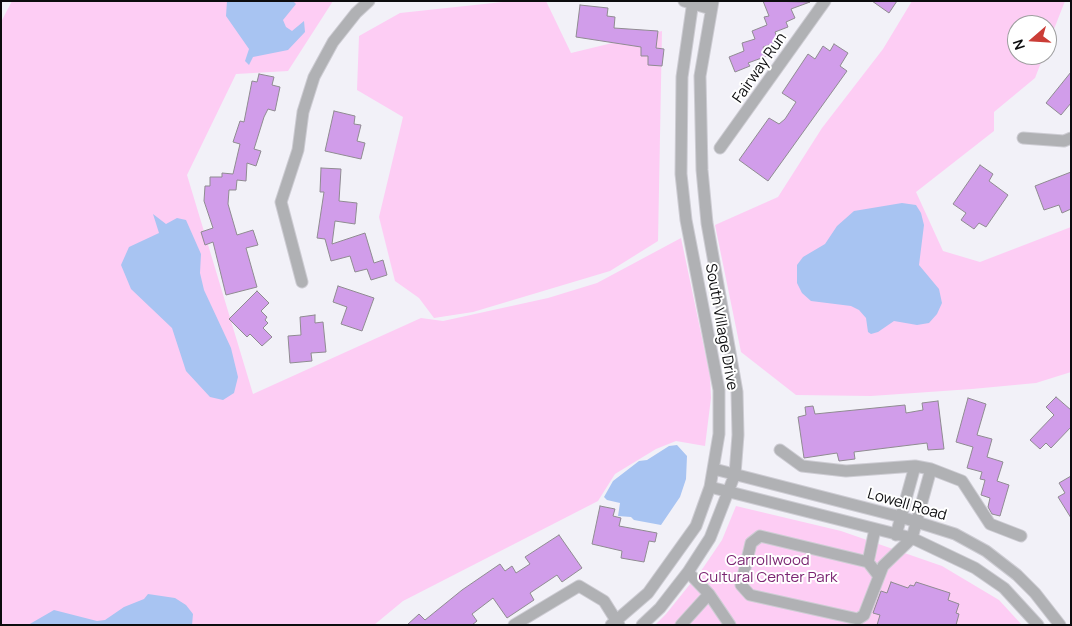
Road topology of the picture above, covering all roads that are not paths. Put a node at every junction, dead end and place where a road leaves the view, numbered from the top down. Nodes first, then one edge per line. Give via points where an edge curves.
1 (369, 1) edge
2 (690, 2) edge
3 (824, 2) edge
4 (712, 5) edge
5 (1023, 138) dead end
6 (1071, 138) edge
7 (720, 148) dead end
8 (302, 282) dead end
9 (780, 450) dead end
10 (915, 466) junction
11 (714, 469) junction
12 (931, 469) junction
13 (735, 474) junction
14 (710, 488) junction
15 (729, 492) junction
16 (901, 517) junction
17 (916, 522) junction
18 (875, 529) junction
19 (896, 534) junction
20 (1021, 536) dead end
21 (912, 538) junction
22 (868, 562) junction
23 (688, 572) junction
24 (878, 575) junction
25 (710, 594) junction
26 (1030, 613) junction
27 (615, 624) edge
28 (514, 625) edge
29 (642, 625) edge
30 (681, 625) edge
31 (730, 625) edge
32 (1038, 625) edge
33 (1047, 625) edge
34 (1060, 625) edge

1 - 8 street via 333,42 314,77 303,112 298,150 281,202
2 - 4 street
2 - 11 street, South Village Drive via 682,77 681,174 686,220 719,390 719,434
3 - 7 street, Fairway Run
4 - 13 street, South Village Drive via 700,76 702,170 707,222 738,392
5 - 6 street via 1064,142
9 - 10 street via 802,466 846,471
10 - 12 street
10 - 16 street
11 - 13 street, Lowell Road
11 - 14 street, South Village Drive
12 - 17 street
12 - 20 street via 962,481 990,524
13 - 15 street, South Village Drive
13 - 16 street, Lowell Road
14 - 15 street, Lowell Road
14 - 27 street, South Village Drive via 696,526 678,554 648,593
15 - 18 street, Lowell Road
15 - 23 street, South Village Drive via 710,538
16 - 17 street, Lowell Road
16 - 19 street
17 - 21 street
17 - 34 street, Lowell Road via 954,534 986,551 1023,581
18 - 19 street, Lowell Road
18 - 22 street
19 - 21 street, Lowell Road
21 - 24 street
21 - 26 street, Lowell Road via 976,568 1004,588
22 - 24 street
22 - 24 street via 760,536 751,543 741,585 750,595 858,619 864,615
23 - 25 street
23 - 29 street, South Village Drive
25 - 30 street
25 - 31 street
26 - 32 street, Lowell Road
26 - 33 street
27 - 28 street via 604,601 580,586

